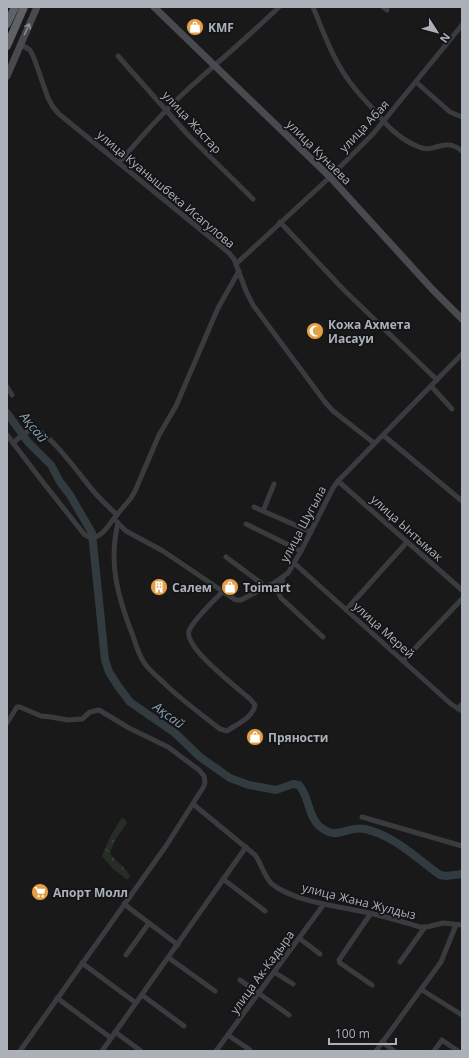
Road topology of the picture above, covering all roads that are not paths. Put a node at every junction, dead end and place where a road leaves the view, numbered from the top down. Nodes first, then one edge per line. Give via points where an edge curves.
1 (11, 7) edge
2 (15, 7) edge
3 (24, 7) edge
4 (37, 7) edge
5 (154, 7) edge
6 (279, 7) edge
7 (313, 7) edge
8 (7, 15) edge
9 (7, 24) edge
10 (462, 25) edge
11 (20, 44) junction
12 (7, 46) edge
13 (118, 56) dead end
14 (216, 65) junction
15 (7, 76) edge
16 (416, 82) junction
17 (167, 111) junction
18 (462, 117) edge
19 (384, 122) junction
20 (462, 151) edge
21 (119, 163) junction
22 (330, 177) junction
23 (253, 199) dead end
24 (280, 222) junction
25 (236, 264) junction
26 (239, 271) junction
27 (462, 319) edge
28 (462, 354) edge
29 (437, 380) junction
30 (7, 386) edge
31 (430, 386) junction
32 (12, 395) dead end
33 (452, 409) dead end
34 (7, 434) edge
35 (383, 435) junction
36 (13, 443) junction
37 (374, 443) junction
38 (338, 481) junction
39 (274, 484) dead end
40 (462, 501) edge
41 (254, 507) dead end
42 (262, 511) junction
43 (116, 517) junction
44 (118, 523) junction
45 (246, 524) dead end
46 (311, 532) junction
47 (407, 542) junction
48 (301, 551) junction
49 (226, 557) dead end
50 (294, 563) junction
51 (283, 578) junction
52 (264, 588) junction
53 (462, 590) edge
54 (223, 591) junction
55 (462, 600) edge
56 (346, 610) junction
57 (324, 637) dead end
58 (404, 661) junction
59 (462, 704) edge
60 (460, 710) edge
61 (7, 723) edge
62 (193, 804) junction
63 (362, 817) dead end
64 (462, 846) edge
65 (246, 848) junction
66 (223, 879) junction
67 (124, 904) junction
68 (324, 904) junction
69 (265, 911) dead end
70 (371, 913) junction
71 (149, 923) junction
72 (459, 925) edge
73 (425, 927) junction
74 (299, 938) junction
75 (178, 945) junction
76 (320, 954) dead end
77 (126, 955) dead end
78 (169, 958) junction
79 (400, 962) dead end
80 (82, 963) junction
81 (274, 972) junction
82 (240, 980) dead end
83 (293, 984) dead end
84 (372, 985) dead end
85 (215, 990) dead end
86 (422, 990) junction
87 (258, 993) junction
88 (142, 995) junction
89 (57, 998) junction
90 (136, 1003) junction
91 (289, 1015) dead end
92 (462, 1015) edge
93 (184, 1026) dead end
94 (115, 1032) junction
95 (228, 1035) junction
96 (111, 1038) junction
97 (382, 1042) junction
98 (250, 1050) edge
99 (20, 1051) edge
100 (102, 1051) edge
101 (141, 1051) edge
102 (216, 1051) edge
103 (376, 1051) edge
104 (394, 1051) edge
105 (434, 1051) edge
106 (458, 1051) edge

1 - 8 main road
2 - 9 highway
3 - 12 highway
11 -> 4 main road
5 - 14 main road, улица Кунаева
6 - 14 street
7 - 19 street via 347,78
10 - 16 street, улица Абая
11 - 15 main road
11 - 21 street, улица Куанышбека Исагулова via 30,50 53,107 65,120
13 - 17 street, улица Жастар
14 - 17 street
14 - 22 main road, улица Кунаева
16 - 18 street via 450,112
16 - 19 street, улица Абая
17 - 21 street
17 - 23 street, улица Жастар
19 - 20 street via 402,138 419,147 426,149 452,144
19 - 22 street, улица Абая
21 - 25 street, улица Куанышбека Исагулова via 228,252
22 - 24 street, улица Абая
22 - 27 main road, улица Кунаева
24 - 25 street, улица Абая
24 - 29 street via 343,289
25 - 26 street, улица Куанышбека Исагулова
26 - 37 street, улица Куанышбека Исагулова via 253,305 325,402
26 - 43 street via 218,308 176,406 159,436 135,491
28 - 29 street, улица Шугыла
29 - 31 street, улица Шугыла
30 - 32 street
31 - 33 street
31 - 35 street, улица Шугыла
34 - 36 street
35 - 37 street, улица Шугыла
35 - 40 street
36 - 43 street, улица Шугыла via 30,431 39,432 61,451
36 - 43 street via 88,537 94,538 104,533
37 - 38 street, улица Шугыла
38 - 46 street, улица Шугыла
38 - 47 street, улица Ынтымак
39 - 42 street
41 - 42 street
42 - 46 street
43 - 44 street, улица Шугыла
44 - 54 street, улица Шугыла via 126,531 163,551
44 - 54 street via 114,540 115,575 130,630 142,658 153,674 185,703 226,731 250,715 255,705 207,662 193,646 189,637 194,622
45 - 48 street
46 - 48 street, улица Шугыла
47 - 53 street, улица Ынтымак
47 - 56 street
48 - 50 street, улица Шугыла
49 - 52 street
50 - 51 street, улица Шугыла
50 - 56 street, улица Мерей
51 - 52 street, улица Шугыла
51 - 57 street via 279,594 281,598
52 - 54 street, улица Шугыла via 241,600 236,600
55 - 58 street
56 - 58 street, улица Мерей
58 - 60 street, улица Мерей
59 - 60 street
61 - 62 street via 17,707 41,716 68,720 82,719 90,712 99,710 168,747 199,770 205,782
62 - 65 street, улица Жана Жулдыз
62 - 67 street
63 - 64 street
65 - 66 street
65 - 68 street, улица Жана Жулдыз via 259,860 268,878 277,888
66 - 69 street
66 - 75 street
67 - 71 street
67 - 80 street
68 - 70 street, улица Жана Жулдыз
68 - 74 street, улица Ак-Кадыра
70 - 73 street, улица Жана Жулдыз
70 - 84 street via 339,960
71 - 75 street
71 - 77 street
72 - 73 street, улица Жана Жулдыз via 443,923
72 - 86 street via 441,962
73 - 79 street
74 - 76 street
74 - 81 street, улица Ак-Кадыра
75 - 78 street
78 - 85 street
78 - 88 street
80 - 89 street
80 - 90 street
81 - 83 street
81 - 87 street, улица Ак-Кадыра
82 - 87 street
86 - 92 street
86 - 97 street
87 - 91 street
87 - 95 street, улица Ак-Кадыра
88 - 90 street
88 - 93 street
89 - 96 street
89 - 99 street
90 - 94 street
94 - 96 street
94 - 101 street
95 - 98 street
95 - 102 street, улица Ак-Кадыра
96 - 100 street
97 - 103 street
97 - 104 street
105 - 106 street via 442,1040

